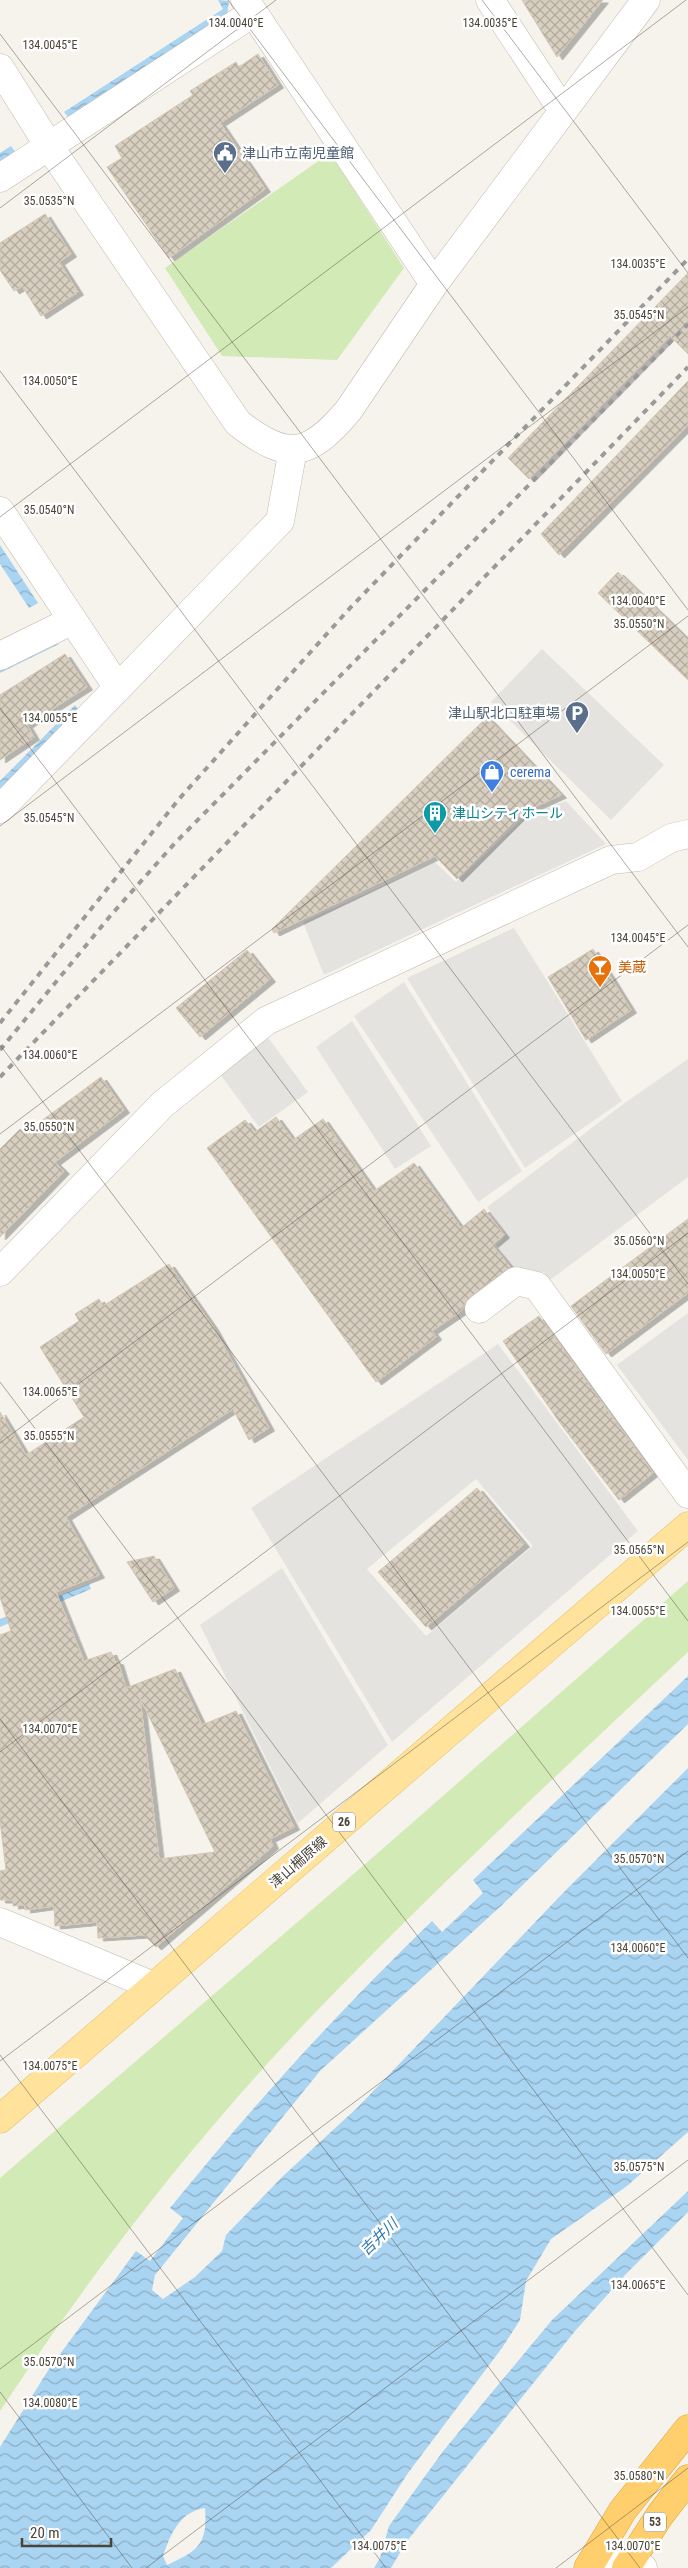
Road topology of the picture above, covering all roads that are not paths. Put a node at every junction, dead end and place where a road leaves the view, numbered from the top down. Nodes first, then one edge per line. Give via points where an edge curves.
1 (490, 0) edge
2 (646, 0) edge
3 (249, 7) edge
4 (0, 68) edge
5 (563, 111) junction
6 (49, 146) junction
7 (0, 178) edge
8 (434, 284) junction
9 (293, 449) junction
10 (0, 511) edge
11 (73, 620) junction
12 (0, 656) edge
13 (118, 688) junction
14 (0, 809) edge
15 (688, 834) edge
16 (0, 1272) edge
17 (479, 1309) dead end
18 (688, 1494) edge
19 (688, 1526) edge
20 (0, 1922) edge
21 (153, 1986) junction
22 (0, 2119) edge
23 (688, 2429) edge
24 (688, 2479) edge
25 (627, 2567) edge
26 (588, 2568) edge

1 - 5 street
2 - 5 street
3 - 6 street
3 - 8 street
4 - 6 street
5 - 8 street
6 - 7 street
6 - 9 street via 238,423 268,445
8 - 9 street via 362,392 332,429 307,446
9 - 13 street via 280,521
10 - 11 street
11 - 12 street
11 - 13 street
13 - 14 street
15 - 16 street via 670,838 638,857 611,860 266,1021 163,1104
17 - 18 street via 516,1281 537,1286
19 - 21 main road, 津山柵原線 / 26
20 - 21 street
21 - 22 main road, 津山柵原線 / 26
23 - 26 highway, 53 via 623,2510
24 - 25 highway, 53 via 660,2515

